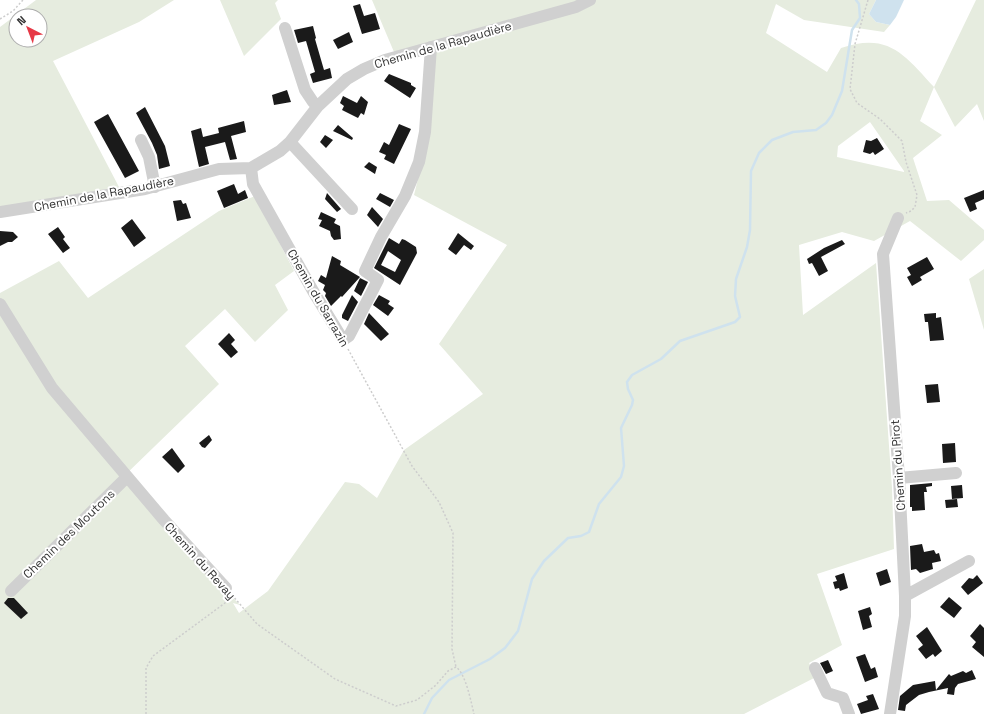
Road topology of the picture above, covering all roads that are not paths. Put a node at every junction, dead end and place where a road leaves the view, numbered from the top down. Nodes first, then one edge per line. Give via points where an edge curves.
1 (590, 0) edge
2 (285, 28) dead end
3 (431, 47) junction
4 (299, 57) dead end
5 (316, 104) junction
6 (141, 140) dead end
7 (290, 142) junction
8 (251, 168) junction
9 (155, 187) junction
10 (352, 209) dead end
11 (0, 212) edge
12 (898, 218) road end
13 (0, 304) edge
14 (956, 473) dead end
15 (127, 477) junction
16 (899, 478) junction
17 (969, 561) dead end
18 (226, 588) road end
19 (11, 591) dead end
20 (905, 596) junction
21 (815, 668) dead end
22 (851, 700) dead end
23 (849, 714) edge
24 (857, 714) edge
25 (890, 714) edge

1 - 3 street, Chemin de la Rapaudière via 576,7
2 - 5 street via 304,90
3 - 5 street, Chemin de la Rapaudière via 364,69
3 - 8 street, Chemin du Sarrazin via 425,132 419,162 405,196 365,271 378,280 349,336 343,340 253,184
4 - 5 street
5 - 7 street, Chemin de la Rapaudière
6 - 9 street via 149,157
7 - 8 street, Chemin de la Rapaudière
7 - 10 street
8 - 9 street, Chemin de la Rapaudière via 219,169
9 - 11 street, Chemin de la Rapaudière
12 - 16 street, Chemin du Pirot via 883,254 883,268
13 - 15 street, Chemin du Revay via 52,388
14 - 16 street
15 - 18 street, Chemin du Revay
15 - 19 street, Chemin des Moutons
16 - 20 street, Chemin du Pirot
17 - 20 street
20 - 25 street, Chemin du Pirot via 905,616
21 - 23 street via 827,693 843,698
22 - 24 street

